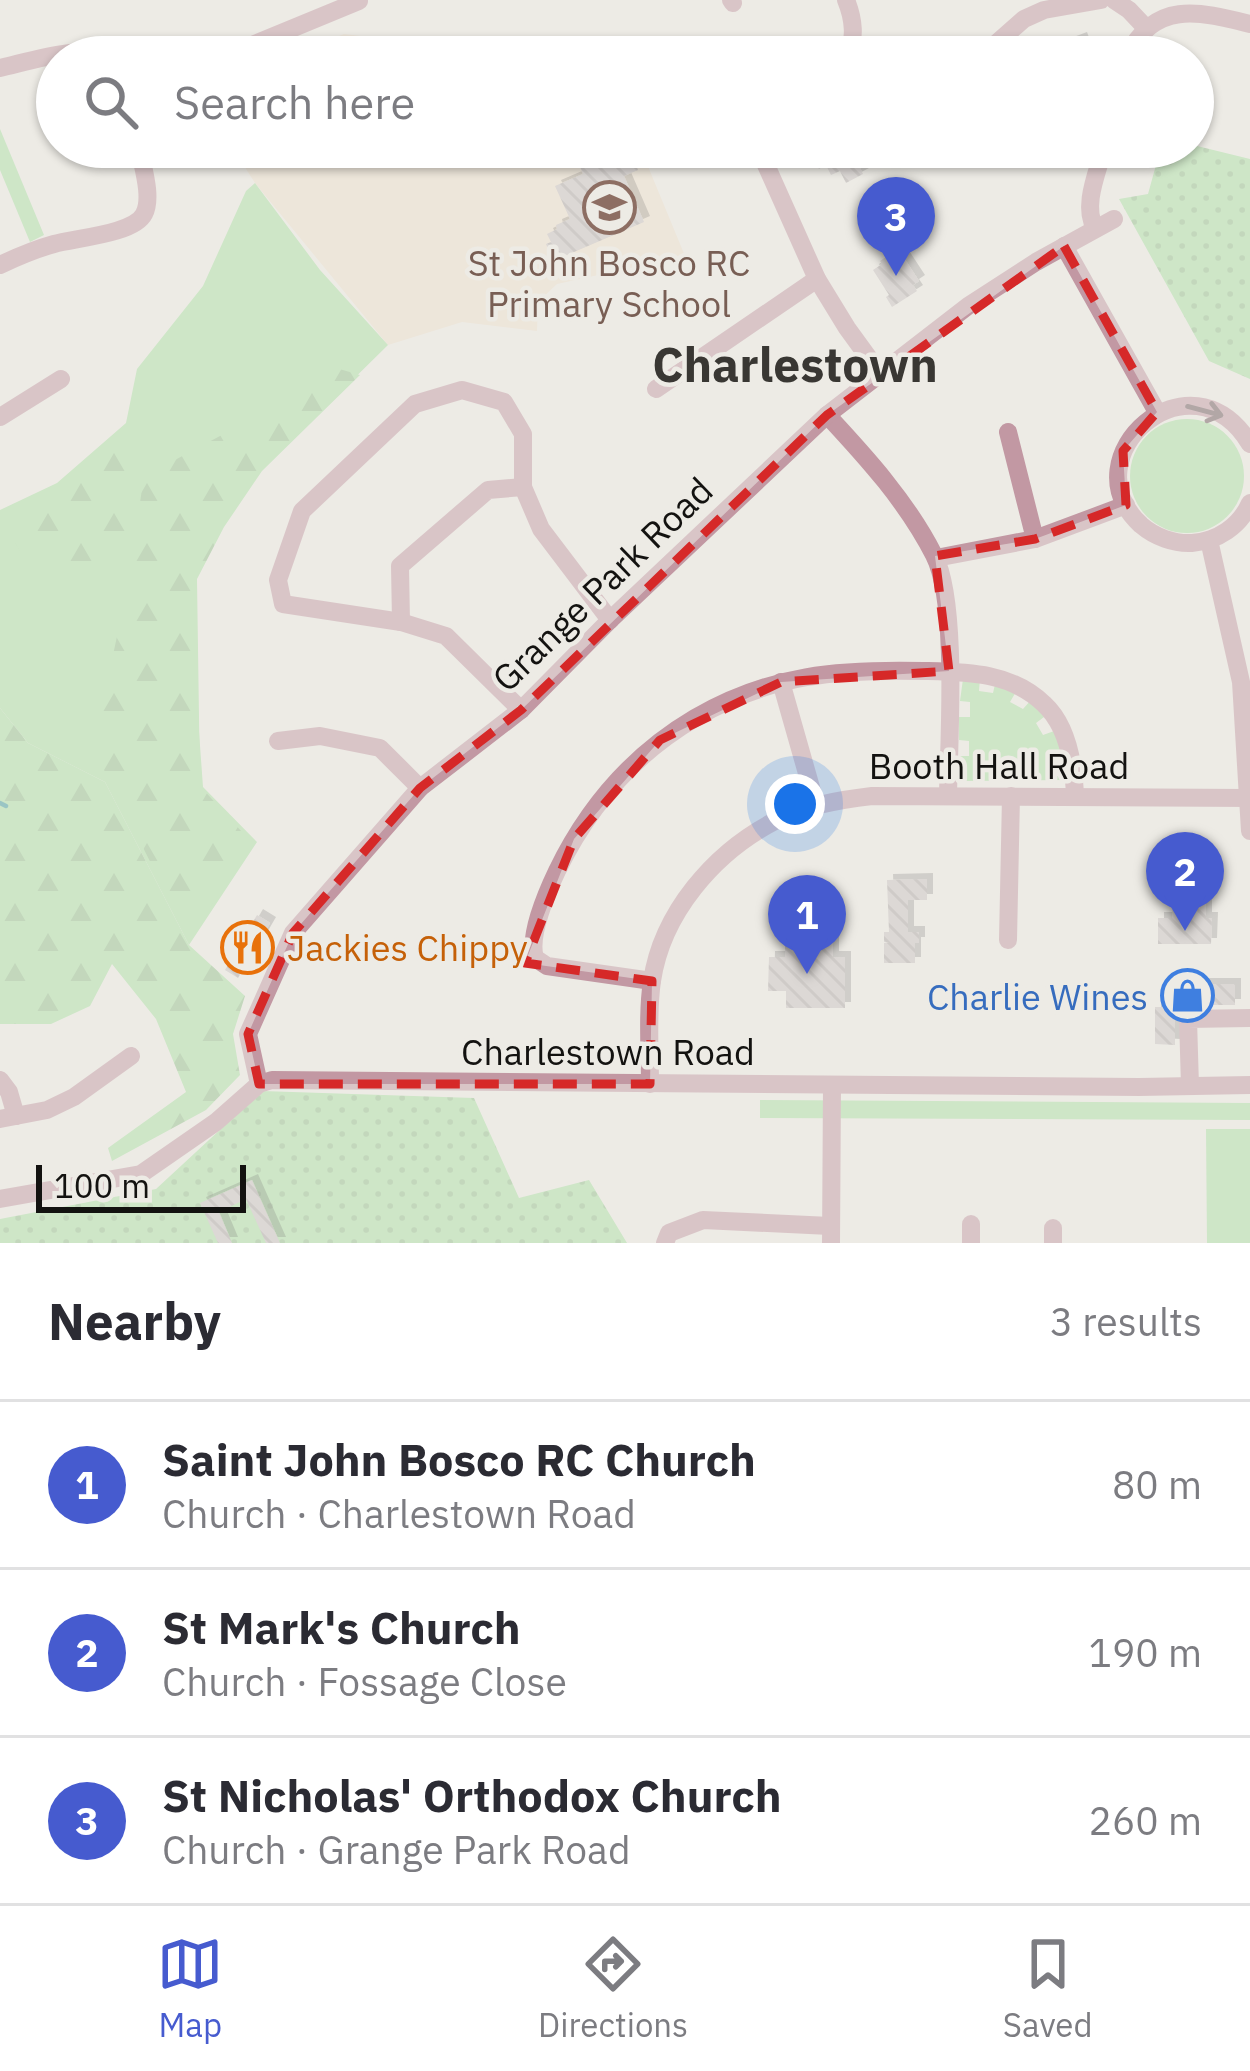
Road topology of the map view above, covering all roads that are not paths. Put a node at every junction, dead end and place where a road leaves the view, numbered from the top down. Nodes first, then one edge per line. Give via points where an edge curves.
1 (846, 0) edge
2 (1101, 0) edge
3 (1114, 0) edge
4 (359, 1) edge
5 (1250, 24) edge
6 (1146, 28) junction
7 (274, 36) edge
8 (852, 36) edge
9 (1005, 36) edge
10 (1139, 36) edge
11 (36, 61) edge
12 (0, 68) edge
13 (143, 168) edge
14 (768, 168) edge
15 (1099, 168) edge
16 (1114, 219) dead end
17 (1095, 229) junction
18 (1064, 246) junction
19 (0, 265) edge
20 (818, 279) junction
21 (879, 372) junction
22 (61, 379) dead end
23 (656, 389) dead end
24 (1157, 412) junction
25 (827, 415) junction
26 (0, 417) edge
27 (1008, 432) dead end
28 (1250, 444) edge
29 (524, 487) junction
30 (1250, 503) edge
31 (1126, 505) junction
32 (1035, 538) junction
33 (1209, 540) junction
34 (936, 558) junction
35 (610, 620) junction
36 (401, 622) junction
37 (949, 671) junction
38 (781, 682) junction
39 (521, 710) junction
40 (278, 741) dead end
41 (420, 788) junction
42 (948, 795) junction
43 (1011, 796) junction
44 (1075, 797) junction
45 (1249, 798) edge
46 (816, 805) junction
47 (1250, 831) edge
48 (1008, 940) dead end
49 (652, 981) junction
50 (1250, 1018) edge
51 (131, 1056) dead end
52 (0, 1080) edge
53 (259, 1084) junction
54 (650, 1084) junction
55 (1250, 1085) edge
56 (832, 1086) junction
57 (1190, 1086) junction
58 (8, 1118) edge
59 (0, 1199) edge
60 (830, 1235) edge
61 (665, 1243) edge

1 - 8 street
2 - 9 street via 1044,10
3 - 6 street
4 - 7 street
5 - 6 street via 1173,13
6 - 10 street
11 - 12 street
13 - 19 street via 147,204 137,222
14 - 20 street
15 - 17 street via 1089,216
16 - 17 street, Grange Park Road
17 - 18 street, Grange Park Road
18 - 21 street, Grange Park Road
18 - 24 street
20 - 21 street
20 - 23 street
21 - 25 street, Grange Park Road
22 - 26 street
24 -> 28 street via 1208,408
24 - 31 street via 1123,451
25 - 34 street via 886,479
25 - 35 street, Grange Park Road
27 - 32 street
29 - 35 street via 541,529
29 - 36 street via 488,490 400,566
29 - 36 street via 523,434 504,402 462,390 416,404 302,511 278,580 283,604
30 - 33 street via 1236,524
31 - 32 street
31 - 33 street via 1165,539
32 - 34 street
33 - 45 street via 1241,682
34 - 37 street
35 - 39 street, Grange Park Road
36 - 39 street via 446,636
37 - 38 street via 863,669
37 - 42 street
37 - 44 street via 1009,680 1042,701 1065,739
38 - 46 street
38 - 49 street via 698,716 632,763 552,881 533,939 535,958
39 - 41 street, Grange Park Road
40 - 41 street via 320,736 380,748
41 - 53 street, Grange Park Road via 293,933 248,1034
42 - 43 street, Booth Hall Road
42 - 46 street, Booth Hall Road
43 - 44 street, Booth Hall Road
43 - 48 street
44 - 45 street, Booth Hall Road
45 - 47 street
46 - 49 street, Booth Hall Road via 773,822 706,874 672,922
49 - 54 street, Booth Hall Road
50 - 57 street via 1188,1018
51 - 58 street via 100,1068 74,1097
52 - 58 street via 9,1092
53 - 54 street, Charlestown Road
53 - 59 street via 140,1174
54 - 56 street, Charlestown Road
55 - 57 street, Charlestown Road
56 - 57 street, Charlestown Road
56 - 60 street
60 - 61 street via 703,1220 669,1233

